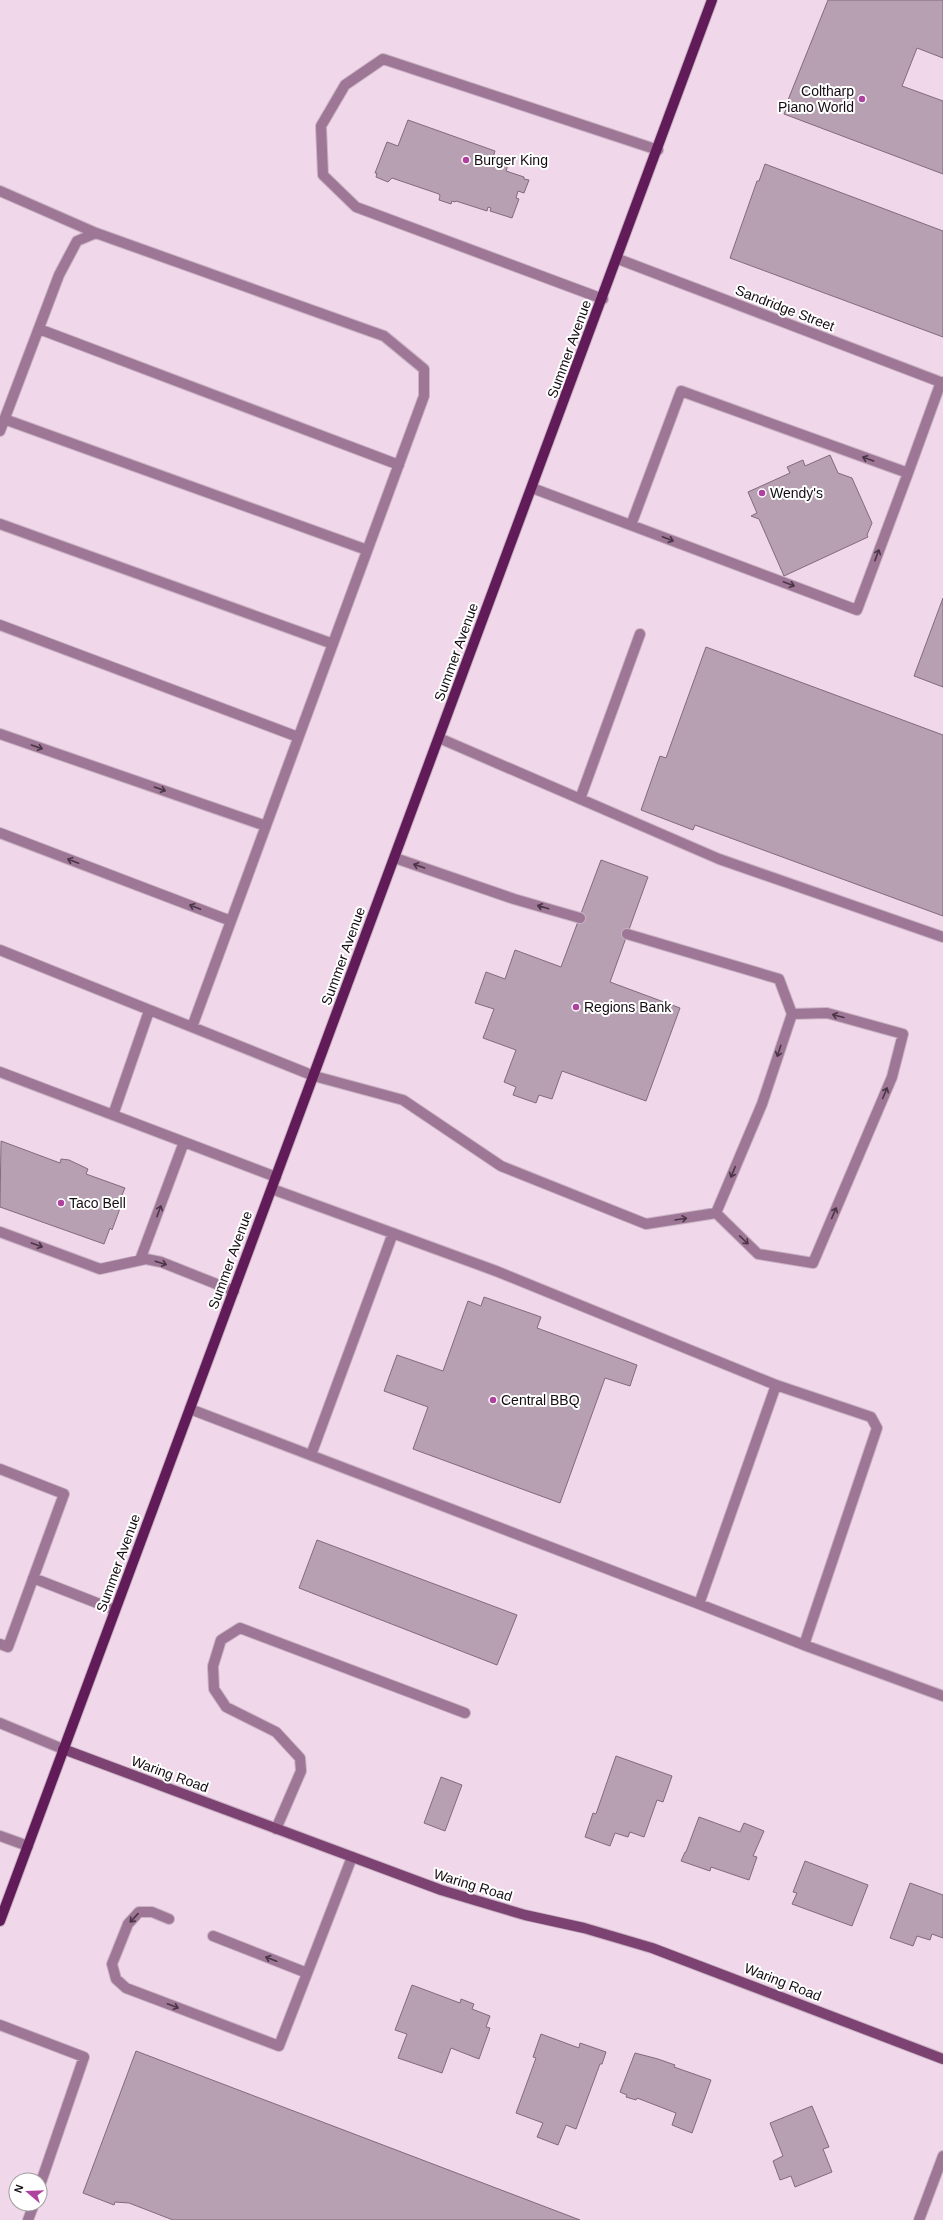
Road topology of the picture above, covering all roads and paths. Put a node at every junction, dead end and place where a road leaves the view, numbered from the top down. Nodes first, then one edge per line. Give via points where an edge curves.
1 (712, 0) edge
2 (658, 150) junction
3 (0, 191) edge
4 (96, 233) junction
5 (618, 259) junction
6 (603, 299) junction
7 (39, 330) junction
8 (942, 382) edge
9 (4, 419) junction
10 (0, 431) edge
11 (399, 465) junction
12 (908, 473) junction
13 (532, 488) junction
14 (0, 524) edge
15 (631, 525) junction
16 (367, 550) junction
17 (0, 625) edge
18 (640, 634) dead end
19 (333, 644) junction
20 (0, 734) edge
21 (298, 737) junction
22 (439, 738) junction
23 (580, 799) junction
24 (266, 826) junction
25 (0, 833) edge
26 (395, 858) junction
27 (580, 918) dead end
28 (231, 921) junction
29 (627, 934) dead end
30 (943, 937) edge
31 (0, 950) edge
32 (149, 1011) junction
33 (792, 1014) junction
34 (192, 1026) junction
35 (0, 1072) edge
36 (314, 1076) junction
37 (112, 1115) junction
38 (184, 1142) junction
39 (276, 1177) junction
40 (272, 1189) junction
41 (716, 1213) junction
42 (0, 1232) edge
43 (393, 1233) junction
44 (140, 1260) junction
45 (234, 1291) junction
46 (776, 1385) junction
47 (190, 1409) junction
48 (311, 1455) junction
49 (0, 1470) edge
50 (33, 1578) junction
51 (699, 1604) junction
52 (115, 1610) junction
53 (0, 1644) edge
54 (804, 1645) junction
55 (943, 1696) edge
56 (465, 1713) dead end
57 (0, 1723) edge
58 (63, 1749) junction
59 (276, 1829) junction
60 (0, 1836) edge
61 (28, 1846) junction
62 (352, 1857) junction
63 (169, 1919) dead end
64 (0, 1921) edge
65 (213, 1936) dead end
66 (307, 1973) junction
67 (0, 2025) edge
68 (943, 2059) edge
69 (943, 2156) edge
70 (44, 2172) edge
71 (919, 2220) edge

1 - 2 main road, Summer Avenue
2 - 5 main road, Summer Avenue
2 - 6 street via 383,59 345,85 321,126 323,175 356,207
3 - 4 street
4 - 7 street via 77,241 59,275
4 - 11 street via 384,336 424,369 424,396
5 - 6 main road, Summer Avenue
5 - 8 street, Sandridge Street
6 - 13 main road, Summer Avenue
7 - 9 street
7 - 11 street
8 - 12 street
9 - 10 street
9 - 16 street
11 - 16 street
12 -> 15 street via 681,392
15 -> 12 street via 857,610
13 - 15 street
13 - 22 main road, Summer Avenue
14 - 19 street
16 - 19 street
17 - 21 street
18 - 23 street
19 - 21 street
20 -> 24 street
21 - 24 street
22 - 23 street
22 - 26 main road, Summer Avenue
23 - 30 street via 719,859
24 - 28 street
28 -> 25 street
27 -> 26 street via 514,899
26 - 36 main road, Summer Avenue
28 - 34 street
29 - 33 street via 779,979
31 - 32 street
32 - 34 street
32 - 37 street
33 -> 41 street via 762,1104
41 -> 33 street via 758,1254 813,1263 892,1077 903,1034 827,1013
34 - 36 street
35 - 37 street
36 - 39 main road, Summer Avenue
36 -> 41 street via 404,1100 501,1166 646,1224
37 - 38 street
38 - 39 street
44 -> 38 street
39 - 40 main road, Summer Avenue
40 - 43 street
40 - 45 main road, Summer Avenue
42 -> 44 street via 100,1269
43 - 46 street via 560,1296
43 - 48 street
44 -> 45 street via 161,1262
45 - 47 main road, Summer Avenue
46 - 51 street
46 - 54 street via 871,1417 877,1428
47 - 48 street
47 - 52 main road, Summer Avenue
48 - 51 street
49 - 50 street via 64,1494
50 - 52 street
50 - 53 street via 8,1647
51 - 54 street
52 - 58 main road, Summer Avenue
54 - 55 street
56 - 59 street via 240,1628 221,1640 213,1666 214,1688 226,1706 276,1732 300,1758 301,1771
57 - 58 street, Waring Road
58 - 59 main road, Waring Road
58 - 61 main road, Summer Avenue
59 - 62 main road, Waring Road
60 - 61 street
61 - 64 main road, Summer Avenue
62 - 66 street
62 - 68 main road, Waring Road via 441,1890 652,1948
63 -> 66 street via 152,1912 139,1912 128,1924 112,1964 116,1979 126,1988 279,2046
66 -> 65 street
67 - 70 street via 84,2057
69 - 71 street

